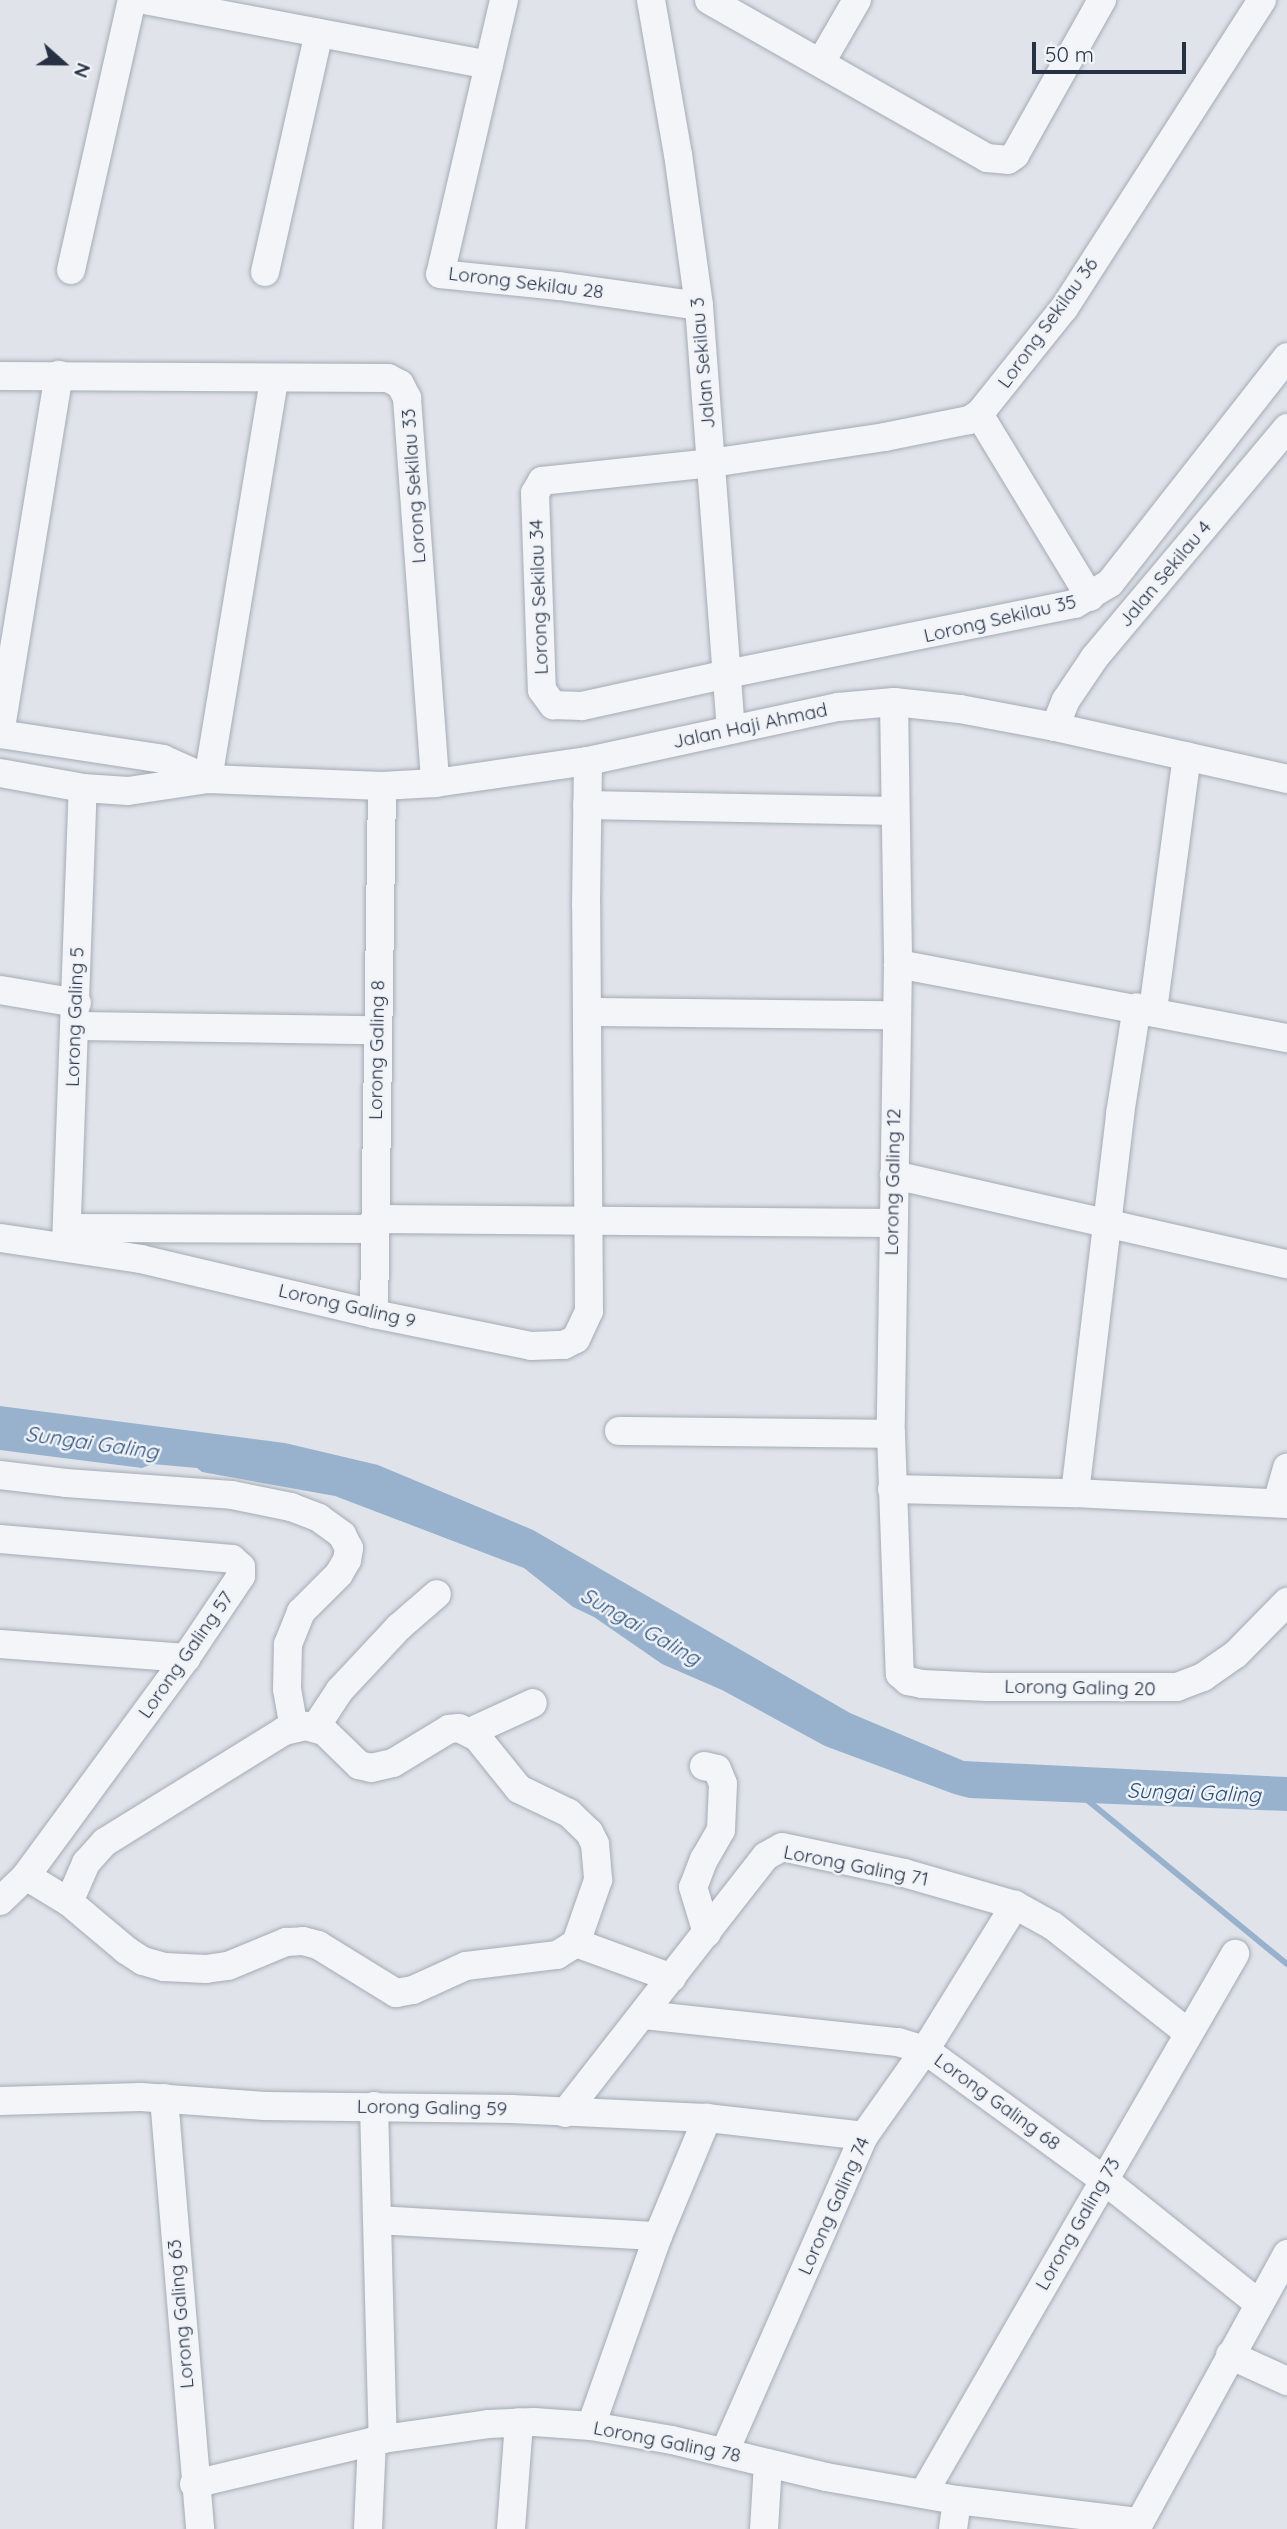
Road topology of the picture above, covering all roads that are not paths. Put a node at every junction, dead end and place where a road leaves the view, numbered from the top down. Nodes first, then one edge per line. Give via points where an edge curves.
1 (132, 0) edge
2 (145, 0) edge
3 (504, 0) edge
4 (650, 0) edge
5 (709, 0) edge
6 (857, 0) edge
7 (1102, 0) edge
8 (1262, 0) edge
9 (319, 33) junction
10 (821, 62) junction
11 (489, 65) junction
12 (71, 270) dead end
13 (265, 272) dead end
14 (699, 306) junction
15 (1287, 357) edge
16 (59, 375) junction
17 (0, 376) edge
18 (274, 379) junction
19 (979, 414) junction
20 (1287, 428) edge
21 (712, 463) junction
22 (1090, 597) junction
23 (727, 674) junction
24 (894, 702) junction
25 (1055, 727) junction
26 (731, 729) junction
27 (0, 734) edge
28 (1187, 756) junction
29 (588, 761) junction
30 (0, 773) edge
31 (208, 779) junction
32 (1287, 779) edge
33 (435, 783) junction
34 (382, 786) junction
35 (83, 788) junction
36 (587, 805) junction
37 (895, 811) junction
38 (898, 964) junction
39 (0, 990) edge
40 (1145, 1009) junction
41 (588, 1012) junction
42 (77, 1014) junction
43 (897, 1015) junction
44 (378, 1030) junction
45 (1287, 1038) edge
46 (894, 1175) junction
47 (587, 1222) junction
48 (892, 1223) junction
49 (376, 1224) junction
50 (1107, 1224) junction
51 (67, 1237) junction
52 (0, 1238) edge
53 (1287, 1264) edge
54 (374, 1314) junction
55 (619, 1431) dead end
56 (891, 1434) junction
57 (1287, 1467) edge
58 (0, 1475) edge
59 (892, 1489) junction
60 (1075, 1493) junction
61 (1282, 1503) edge
62 (0, 1539) edge
63 (437, 1594) dead end
64 (1287, 1602) edge
65 (0, 1644) edge
66 (186, 1658) junction
67 (897, 1662) joint
68 (533, 1703) dead end
69 (305, 1727) junction
70 (470, 1732) junction
71 (704, 1766) dead end
72 (26, 1876) junction
73 (0, 1901) edge
74 (69, 1902) junction
75 (1015, 1905) junction
76 (706, 1933) junction
77 (576, 1943) junction
78 (1235, 1954) dead end
79 (672, 1978) junction
80 (644, 2015) junction
81 (1188, 2032) junction
82 (925, 2050) junction
83 (164, 2098) junction
84 (0, 2101) edge
85 (374, 2106) junction
86 (565, 2113) junction
87 (707, 2118) junction
88 (864, 2136) junction
89 (1104, 2180) junction
90 (378, 2220) junction
91 (658, 2236) junction
92 (1287, 2254) edge
93 (1258, 2303) junction
94 (1230, 2355) junction
95 (1287, 2381) edge
96 (519, 2422) junction
97 (591, 2426) junction
98 (377, 2441) junction
99 (725, 2451) junction
100 (768, 2463) junction
101 (194, 2484) junction
102 (923, 2494) junction
103 (957, 2500) junction
104 (1138, 2525) edge
105 (200, 2529) edge
106 (368, 2529) edge
107 (511, 2529) edge
108 (764, 2529) edge
109 (953, 2529) edge

1 - 12 street
2 - 9 street
3 - 11 street, Lorong Sekilau 28
4 - 14 street, Jalan Sekilau 3
5 - 10 street
6 - 10 street
7 - 10 street via 1015,155 1008,160 987,158
8 - 19 street, Lorong Sekilau 36 via 1064,308
9 - 11 street
9 - 13 street
11 - 14 street, Lorong Sekilau 28 via 440,274
14 - 21 street, Jalan Sekilau 3
15 - 22 street, Lorong Sekilau 35 via 1110,583
16 - 17 street, Lorong Sekilau 33
16 - 18 street, Lorong Sekilau 33
16 - 27 street
18 - 31 street
18 - 33 street, Lorong Sekilau 33 via 388,378 406,390
19 - 21 street via 970,420 885,437
19 - 22 street
20 - 25 street, Jalan Sekilau 4 via 1095,657 1066,700
21 - 23 street, Jalan Sekilau 3
21 - 23 street, Lorong Sekilau 34 via 542,481 535,494 542,690 553,705 582,706
22 - 23 street, Lorong Sekilau 35 via 978,626
23 - 26 street, Jalan Sekilau 3
24 - 25 street, Jalan Haji Ahmad
24 - 26 street, Jalan Haji Ahmad via 838,707
24 - 37 street, Lorong Galing 12
25 - 28 street, Jalan Haji Ahmad
26 - 29 street, Jalan Haji Ahmad
27 - 31 street, Jalan Haji Ahmad via 163,760
28 - 32 street, Jalan Haji Ahmad
28 - 40 street
29 - 33 street, Jalan Haji Ahmad
29 - 36 street, Lorong Galing 9
30 - 35 street, Jalan Haji Ahmad
31 - 34 street, Jalan Haji Ahmad
31 - 35 street, Jalan Haji Ahmad via 128,791
33 - 34 street, Jalan Haji Ahmad
34 - 44 street, Lorong Galing 8
35 - 42 street, Lorong Galing 5
36 - 37 street
36 - 41 street, Lorong Galing 9
37 - 38 street, Lorong Galing 12
38 - 40 street
38 - 43 street, Lorong Galing 12
39 - 42 street
40 - 45 street
40 - 50 street
41 - 43 street
41 - 47 street, Lorong Galing 9
42 - 44 street
42 - 51 street, Lorong Galing 5
43 - 46 street, Lorong Galing 12
44 - 49 street, Lorong Galing 8
46 - 48 street, Lorong Galing 12
46 - 50 street
47 - 48 street
47 - 49 street
47 - 54 street, Lorong Galing 9 via 589,1311 576,1339 564,1345 531,1346
48 - 56 street, Lorong Galing 12
49 - 51 street
49 - 54 street, Lorong Galing 8
50 - 53 street
50 - 60 street
51 - 52 street, Lorong Galing 9
51 - 54 street, Lorong Galing 9
55 - 56 street
56 - 59 street, Lorong Galing 12
57 - 61 street
58 - 69 street via 232,1495 291,1507 319,1518 342,1535 349,1548 347,1560 301,1612 288,1644 287,1689
59 - 60 street
59 - 67 street, Lorong Galing 12
60 - 61 street
62 - 66 street, Lorong Galing 57 via 232,1559 241,1567 241,1576
63 - 69 street via 399,1627
64 - 67 street, Lorong Galing 20 via 1236,1654 1203,1677 1177,1687 922,1684 900,1674
65 - 66 street
66 - 72 street, Lorong Galing 57
68 - 70 street
69 - 70 street via 324,1731 359,1765 371,1768 393,1763 449,1729
69 - 74 street via 237,1757 111,1838 86,1863
70 - 77 street via 514,1785 569,1813 589,1832 595,1844 598,1880
71 - 76 street via 717,1769 723,1784 721,1830 693,1887
72 - 73 street, Lorong Galing 57
72 - 74 street
74 - 77 street via 143,1961 206,1969 228,1966 286,1942 303,1941 318,1945 396,1993 466,1966 557,1955
75 - 76 street, Lorong Galing 71 via 904,1873 782,1847 766,1856
75 - 81 street, Lorong Galing 71 via 1053,1926
75 - 82 street, Lorong Galing 74
76 - 79 street, Lorong Galing 71
77 - 79 street
78 - 81 street, Lorong Galing 73
79 - 80 street, Lorong Galing 71
80 - 82 street, Lorong Galing 68 via 898,2042
80 - 86 street, Lorong Galing 71
81 - 89 street, Lorong Galing 73
82 - 88 street, Lorong Galing 74
82 - 89 street, Lorong Galing 68
83 - 84 street, Lorong Galing 59
83 - 85 street, Lorong Galing 59 via 265,2106
83 - 101 street, Lorong Galing 63
85 - 86 street, Lorong Galing 59
85 - 90 street
86 - 87 street, Lorong Galing 59
87 - 88 street, Lorong Galing 59
87 - 91 street
88 - 99 street, Lorong Galing 74
89 - 93 street, Lorong Galing 68
89 - 102 street, Lorong Galing 73
90 - 91 street
90 - 98 street
91 - 97 street
92 - 93 street
93 - 94 street
94 - 95 street
94 - 104 street
96 - 97 street, Lorong Galing 78
96 - 98 street, Lorong Galing 78
96 - 107 street
97 - 99 street, Lorong Galing 78
98 - 101 street, Lorong Galing 78
98 - 106 street
99 - 100 street, Lorong Galing 78
100 - 102 street, Lorong Galing 78
100 - 108 street
101 - 105 street, Lorong Galing 63
102 - 103 street, Lorong Galing 78
103 - 104 street, Lorong Galing 78
103 - 109 street

